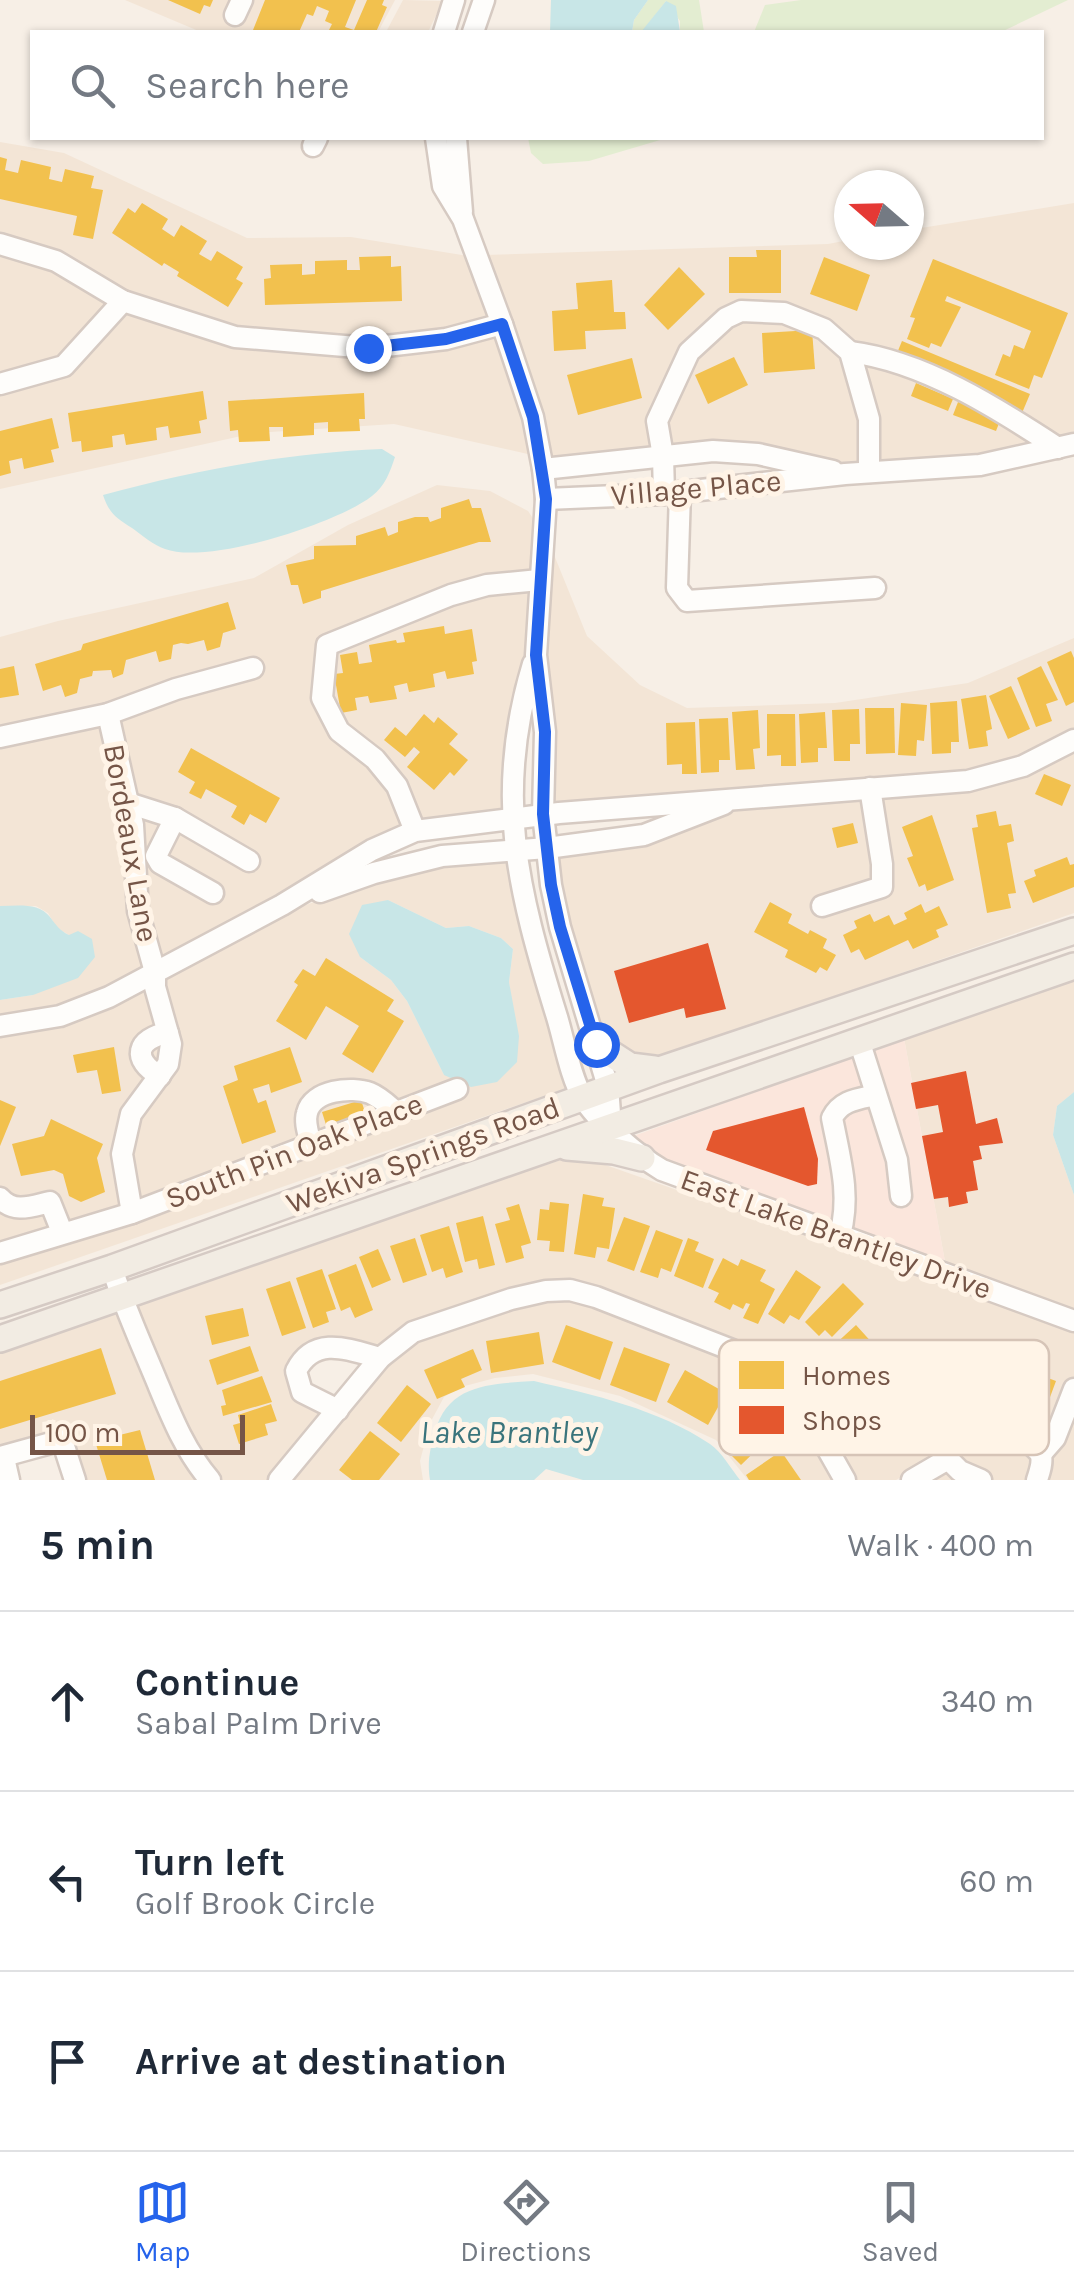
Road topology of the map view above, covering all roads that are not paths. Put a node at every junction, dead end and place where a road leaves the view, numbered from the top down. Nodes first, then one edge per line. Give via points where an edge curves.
1 (454, 0) edge
2 (484, 0) edge
3 (445, 30) edge
4 (474, 30) edge
5 (438, 140) edge
6 (0, 244) edge
7 (122, 301) junction
8 (502, 324) junction
9 (850, 352) junction
10 (0, 384) edge
11 (1066, 446) edge
12 (663, 456) junction
13 (543, 470) junction
14 (869, 472) junction
15 (845, 474) junction
16 (672, 493) junction
17 (546, 499) junction
18 (539, 580) junction
19 (874, 588) dead end
20 (536, 655) junction
21 (253, 668) dead end
22 (108, 714) junction
23 (0, 737) edge
24 (1074, 740) edge
25 (870, 788) junction
26 (739, 797) junction
27 (128, 803) junction
28 (643, 805) junction
29 (543, 814) junction
30 (175, 818) junction
31 (512, 818) junction
32 (415, 831) junction
33 (649, 834) junction
34 (548, 848) junction
35 (515, 851) junction
36 (249, 861) dead end
37 (213, 894) dead end
38 (282, 905) junction
39 (822, 906) dead end
40 (1074, 932) edge
41 (995, 958) junction
42 (1074, 966) edge
43 (156, 972) junction
44 (0, 1026) edge
45 (168, 1033) junction
46 (858, 1040) junction
47 (596, 1044) junction
48 (660, 1070) junction
49 (160, 1076) junction
50 (608, 1088) junction
51 (457, 1089) dead end
52 (876, 1095) junction
53 (582, 1097) junction
54 (396, 1112) junction
55 (610, 1127) junction
56 (311, 1145) junction
57 (552, 1147) junction
58 (642, 1158) junction
59 (902, 1196) dead end
60 (0, 1198) edge
61 (132, 1214) junction
62 (62, 1232) junction
63 (840, 1236) junction
64 (0, 1254) edge
65 (112, 1268) junction
66 (122, 1299) junction
67 (0, 1305) edge
68 (1074, 1322) edge
69 (0, 1339) edge
70 (719, 1345) edge
71 (380, 1358) junction
72 (1074, 1390) edge
73 (338, 1410) junction
74 (1049, 1444) edge
75 (830, 1455) edge
76 (949, 1455) edge
77 (1040, 1455) edge
78 (2, 1458) edge
79 (948, 1459) junction
80 (9, 1480) edge
81 (76, 1480) edge
82 (210, 1480) edge
83 (279, 1480) edge
84 (845, 1480) edge
85 (912, 1480) edge
86 (981, 1480) edge
87 (1036, 1480) edge

1 - 3 street
2 - 4 street
5 - 8 street
6 - 7 street via 56,261
7 - 8 street via 235,337 368,348
7 - 10 street via 64,366
8 - 13 street
9 - 11 street via 968,392
9 - 12 street via 824,329 784,313 726,318 689,352 677,373 656,420
9 - 14 street via 869,418
11 - 14 street, Village Place via 980,465
12 - 13 street, Village Place
12 - 15 street, Village Place via 758,454
12 - 16 street
13 - 17 street
14 - 15 street, Village Place
15 - 16 street, Village Place
16 - 17 street, Village Place
16 - 19 street via 678,588 687,600
17 - 18 street
18 - 20 street
18 - 32 street via 451,595 327,645 322,698 339,731 397,786
20 - 29 street via 545,732
20 - 31 street via 516,737
21 - 22 street
22 - 23 street
22 - 27 street, Bordeaux Lane
24 - 25 street via 1022,766 968,781
25 - 26 street
25 - 39 street via 882,886
26 - 28 street
26 - 33 street
27 - 30 street
27 - 43 street, Bordeaux Lane via 138,911
28 - 29 street
28 - 33 street
29 - 31 street
29 - 34 street
30 - 36 street
30 - 37 street via 156,856
31 - 32 street
31 - 35 street
32 - 38 street
33 - 34 street
34 - 35 street
34 - 47 street via 560,927
35 - 38 street via 442,856
35 - 53 street via 523,904
38 - 43 street
40 - 41 main road, Wekiva Springs Road
41 - 46 main road via 946,988 876,1014
41 - 48 main road, Wekiva Springs Road
42 - 46 main road, Wekiva Springs Road
43 - 44 street via 60,1016
43 - 45 street, Bordeaux Lane via 154,988
45 - 49 street via 171,1055
45 - 49 street via 150,1038 140,1053
46 - 52 street
46 - 55 main road, Wekiva Springs Road
47 - 48 main road via 630,1066
47 - 50 street
48 - 50 main road, Wekiva Springs Road
49 - 61 street via 131,1114 122,1154
50 - 53 main road, Wekiva Springs Road
50 - 55 street
51 - 54 street, South Pin Oak Place
52 - 59 street via 898,1160
52 - 63 street via 847,1102 832,1118 846,1188
53 - 55 street, East Lake Brantley Drive
53 - 65 main road, Wekiva Springs Road
54 - 56 street, South Pin Oak Place
54 - 56 street via 369,1092 324,1095 310,1103 306,1116
55 - 57 main road, Wekiva Springs Road
55 - 58 street, East Lake Brantley Drive
56 - 61 street, South Pin Oak Place
57 - 58 main road
57 - 66 main road, Wekiva Springs Road
58 - 63 street, East Lake Brantley Drive
60 - 62 street via 24,1209 50,1202
61 - 62 street, South Pin Oak Place
62 - 64 street, South Pin Oak Place
63 - 68 street, East Lake Brantley Drive
65 - 66 street
65 - 67 main road, Wekiva Springs Road
66 - 69 main road, Wekiva Springs Road
66 - 82 street via 179,1434
70 - 71 street via 596,1297 558,1291 511,1299 414,1332
71 - 73 street
71 - 73 street via 324,1347 303,1357 296,1371 302,1392
72 - 74 street
73 - 83 street
75 - 84 street
76 - 79 street
77 - 87 street
78 - 80 street
78 - 81 street via 62,1440
79 - 85 street
79 - 86 street

